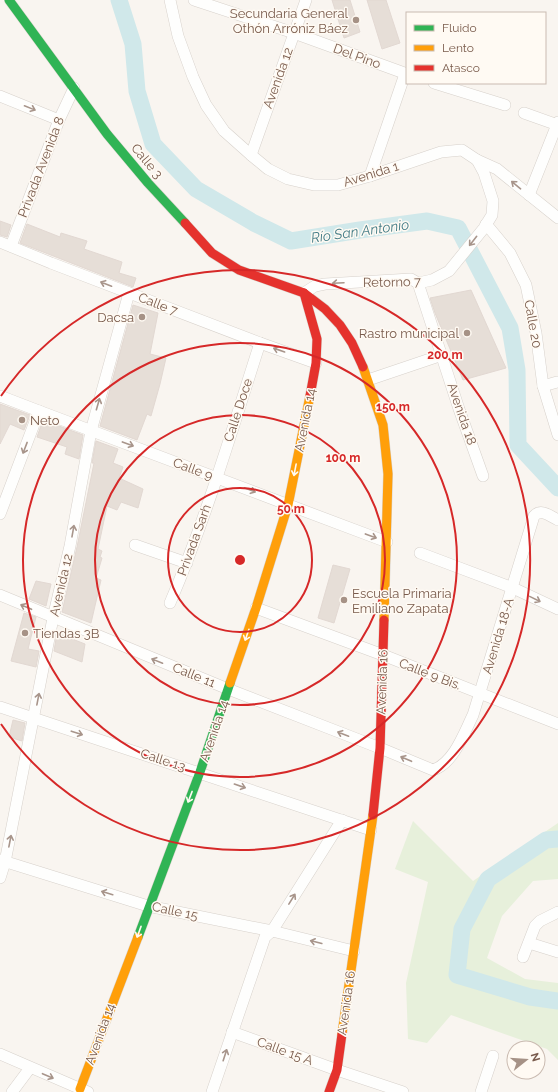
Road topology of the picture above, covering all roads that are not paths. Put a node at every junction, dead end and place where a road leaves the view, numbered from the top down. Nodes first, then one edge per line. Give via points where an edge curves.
1 (9, 0) edge
2 (170, 0) edge
3 (194, 0) edge
4 (306, 0) edge
5 (294, 33) junction
6 (406, 74) edge
7 (437, 84) edge
8 (74, 88) junction
9 (0, 96) edge
10 (505, 105) dead end
11 (524, 113) dead end
12 (59, 120) junction
13 (558, 124) edge
14 (251, 155) junction
15 (478, 160) junction
16 (370, 176) junction
17 (529, 196) junction
18 (558, 218) edge
19 (485, 226) junction
20 (5, 244) edge
21 (418, 283) junction
22 (129, 293) junction
23 (304, 293) junction
24 (260, 344) junction
25 (442, 355) junction
26 (316, 363) junction
27 (368, 380) junction
28 (557, 382) edge
29 (543, 386) junction
30 (0, 396) edge
31 (39, 412) junction
32 (91, 431) junction
33 (558, 435) edge
34 (483, 476) dead end
35 (217, 477) junction
36 (288, 505) junction
37 (0, 514) edge
38 (558, 520) edge
39 (387, 542) junction
40 (135, 545) dead end
41 (420, 553) dead end
42 (187, 563) junction
43 (513, 588) junction
44 (0, 595) edge
45 (170, 602) dead end
46 (256, 608) junction
47 (558, 609) edge
48 (53, 618) junction
49 (383, 655) junction
50 (228, 689) junction
51 (480, 693) junction
52 (0, 707) edge
53 (34, 719) junction
54 (558, 724) edge
55 (380, 748) junction
56 (433, 770) joint
57 (200, 772) junction
58 (342, 820) junction
59 (371, 830) junction
60 (3, 861) edge
61 (0, 878) edge
62 (148, 906) junction
63 (558, 912) edge
64 (272, 931) junction
65 (529, 943) junction
66 (354, 951) junction
67 (558, 952) edge
68 (523, 957) dead end
69 (232, 1032) junction
70 (0, 1054) edge
71 (493, 1056) dead end
72 (30, 1068) junction
73 (337, 1070) junction
74 (84, 1090) edge
75 (12, 1092) edge
76 (212, 1092) edge
77 (329, 1092) edge
78 (403, 1092) edge
79 (481, 1092) edge

1 - 8 street, Calle 3
2 - 14 street, Avenida 1 via 178,36 206,105 224,131
3 - 5 street, Del Pino
4 - 5 street, Avenida 12
5 - 6 street, Del Pino
5 - 14 street, Avenida 12
6 - 16 street
7 - 10 street
8 - 12 street, Privada Avenida 8
8 - 23 street, Calle 3 via 107,134 212,253 239,270
9 -> 12 street
11 - 13 street
12 - 20 street, Privada Avenida 8
13 - 17 street
14 - 16 street, Avenida 1 via 268,169 288,179 314,185 338,185
15 - 16 street, Avenida 1 via 462,150 441,152
17 -> 15 street, Avenida 1 via 497,169
15 - 19 street, Retorno 7 via 493,201 492,215
17 - 18 street, Avenida 1
19 -> 21 street, Retorno 7 via 449,271 432,280
19 - 29 street, Calle 20 via 510,253 526,285
22 -> 20 street, Calle 7
21 -> 23 street, Retorno 7 via 411,279 325,284 315,286
21 - 25 street, Avenida 18
22 - 24 street, Calle 7
32 -> 22 street, Avenida 12
23 - 26 street via 317,339
23 - 27 street, Avenida 16 via 340,326 352,343
26 -> 24 street, Calle 7
24 - 35 street, Calle Doce
25 - 27 street
25 - 34 street, Avenida 18
26 -> 36 street, Avenida 14
27 - 39 street, Avenida 16 via 382,425 388,474
28 - 29 street
29 - 33 street, Calle 20
30 - 31 street, Calle 9
31 - 32 street, Calle 9
31 -> 37 street
32 -> 35 street, Calle 9
48 -> 32 street, Avenida 12 via 70,546
35 -> 36 street, Calle 9
35 - 42 street, Privada Sarh
36 -> 39 street, Calle 9
36 - 46 street, Avenida 14
38 - 43 street, Avenida 18-A via 542,512 534,516
39 - 49 street, Avenida 16
40 - 42 street
41 - 43 street
42 - 45 street, Privada Sarh
43 -> 47 street
43 - 51 street, Avenida 18-A
48 -> 44 street, Calle 11
46 - 49 street, Calle 9 Bis.
46 -> 50 street, Avenida 14
50 -> 48 street, Calle 11
53 -> 48 street, Avenida 12
49 - 51 street, Calle 9 Bis.
49 - 55 street, Avenida 16
55 -> 50 street, Calle 11
50 - 57 street, Avenida 14
51 - 54 street, Calle 9 Bis.
51 - 56 street, Avenida 18-A via 459,743 443,765
52 - 53 street, Calle 13
53 -> 57 street, Calle 13
60 -> 53 street, Avenida 12
56 -> 55 street, Calle 11
55 - 59 street, Avenida 16
57 -> 58 street, Calle 13
57 -> 62 street, Avenida 14
58 - 59 street, Calle 13
64 -> 58 street
59 - 66 street, Avenida 16
60 - 61 street, Avenida 12
62 -> 60 street, Calle 15
62 - 64 street, Calle 15
62 -> 74 street, Avenida 14
63 - 65 street via 535,926
66 -> 64 street, Calle 15
64 - 69 street via 265,937
65 - 67 street
65 - 68 street
66 - 73 street, Avenida 16
69 - 73 street, Calle 15 A
76 -> 69 street
70 - 72 street
71 - 79 street
72 -> 74 street
72 - 75 street
73 - 77 street, Avenida 16
73 - 78 street, Calle 15 A

